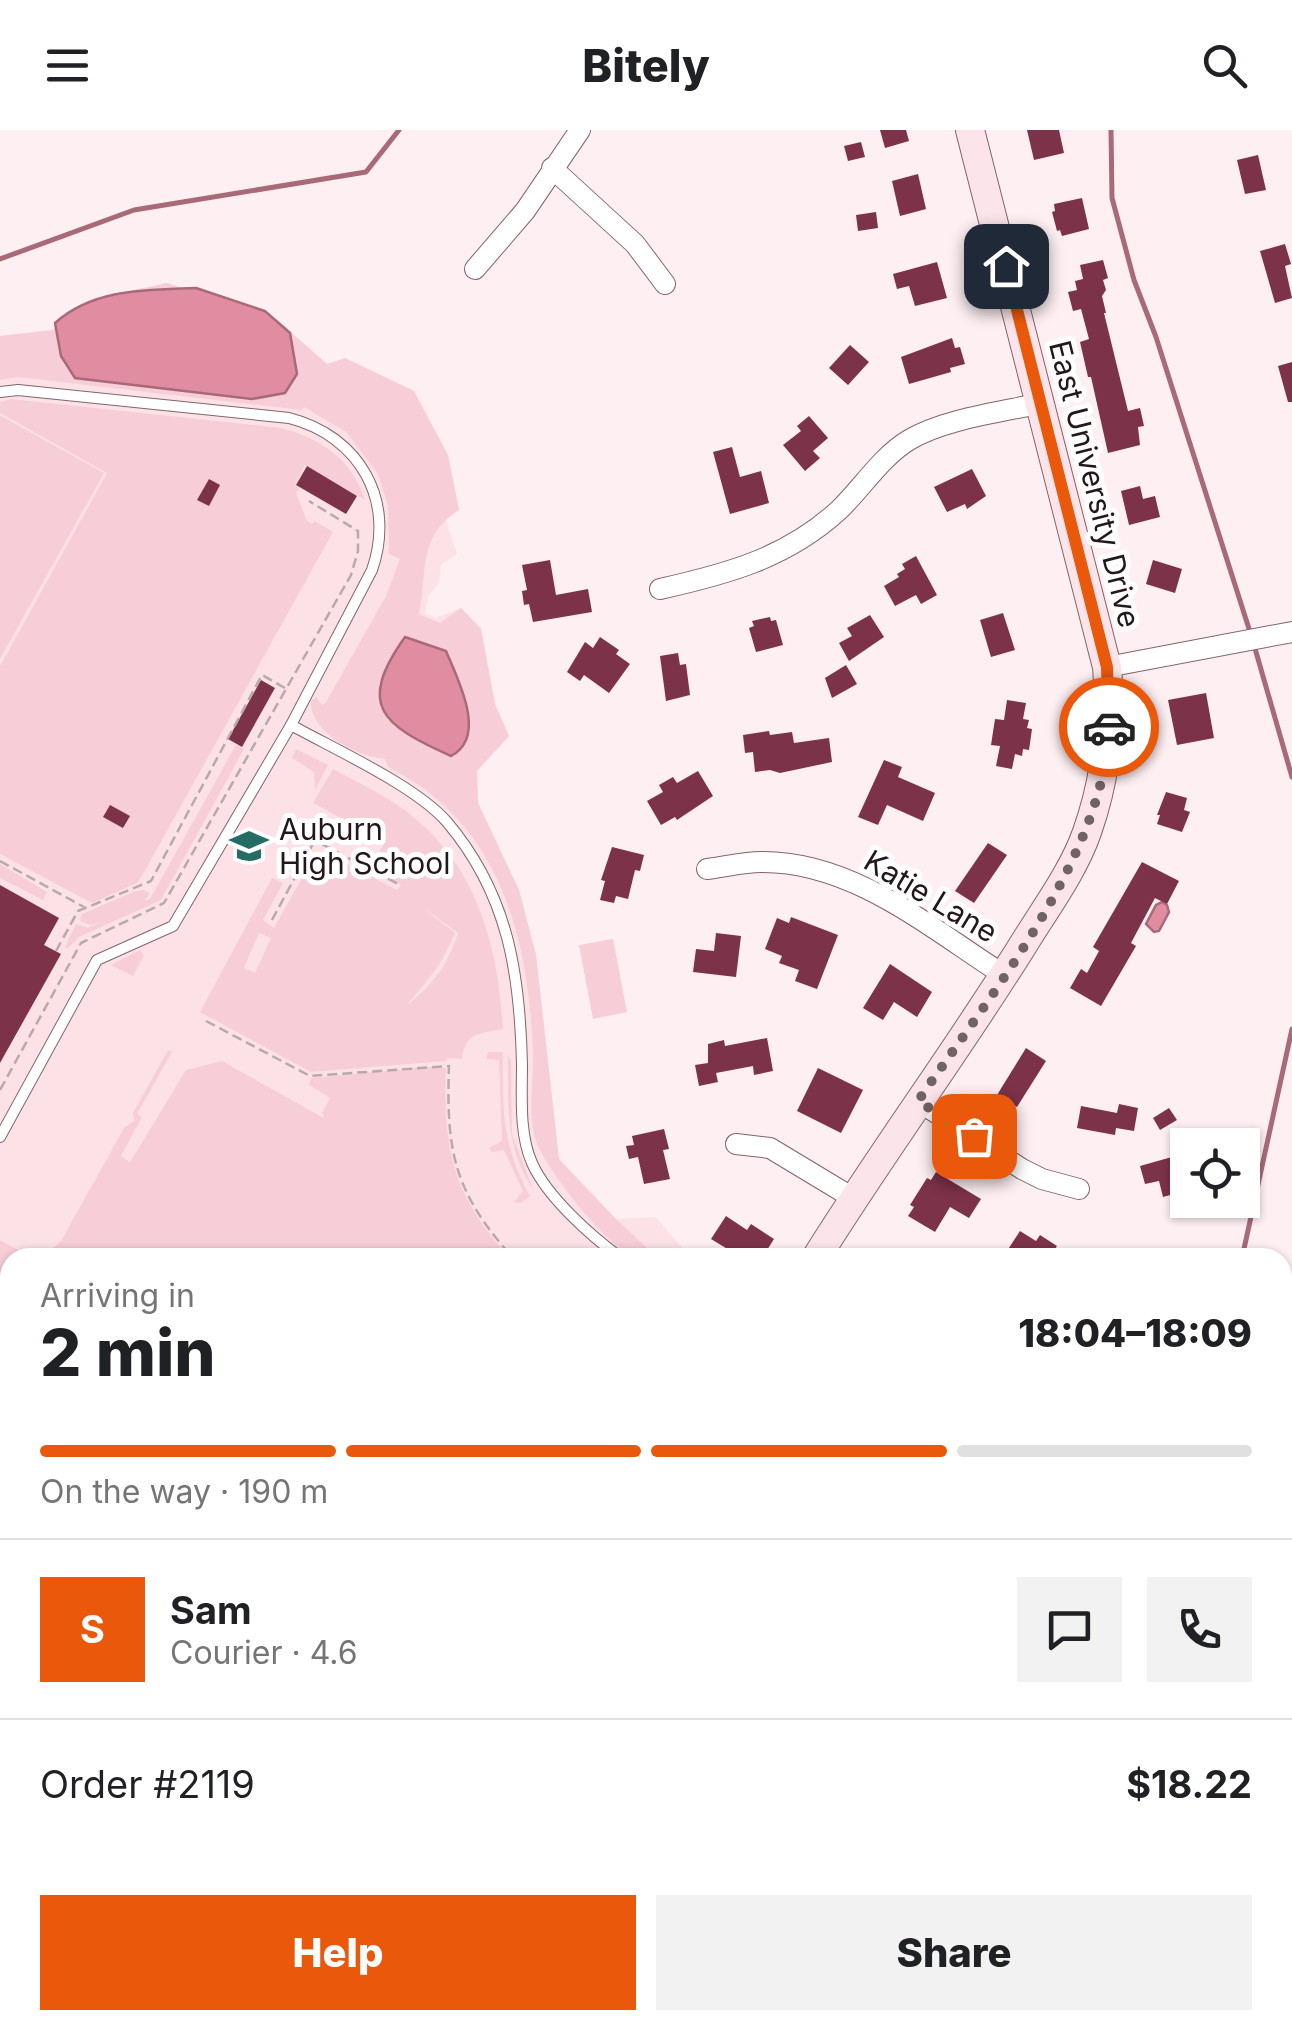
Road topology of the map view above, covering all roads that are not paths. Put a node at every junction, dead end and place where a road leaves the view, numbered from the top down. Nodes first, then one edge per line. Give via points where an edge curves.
1 (580, 130) edge
2 (970, 130) edge
3 (552, 168) junction
4 (475, 270) dead end
5 (664, 284) dead end
6 (0, 392) edge
7 (1042, 403) junction
8 (660, 589) dead end
9 (1292, 632) edge
10 (1107, 667) junction
11 (291, 725) junction
12 (707, 870) dead end
13 (1004, 975) junction
14 (918, 1101) junction
15 (0, 1137) edge
16 (736, 1144) dead end
17 (1080, 1188) dead end
18 (853, 1198) junction
19 (608, 1248) edge
20 (822, 1248) edge

1 - 3 street
2 - 7 main road, East University Drive
3 - 4 street
3 - 5 street via 636,244
6 - 11 lane via 289,418 312,424 359,462 373,485 380,547
7 - 8 street via 911,438 813,533 779,554
7 - 10 main road, East University Drive
9 - 10 street
10 - 13 main road, East University Drive via 1109,738 1086,836
11 - 15 lane via 173,926 97,960
11 - 19 lane via 393,781 444,818 478,863 497,900 516,970 524,1132 532,1164
12 - 13 street, Katie Lane via 761,862 850,880
13 - 14 main road, East University Drive
14 - 17 street via 1042,1180
14 - 18 main road, East University Drive
16 - 18 street via 770,1148
18 - 20 main road, East University Drive

